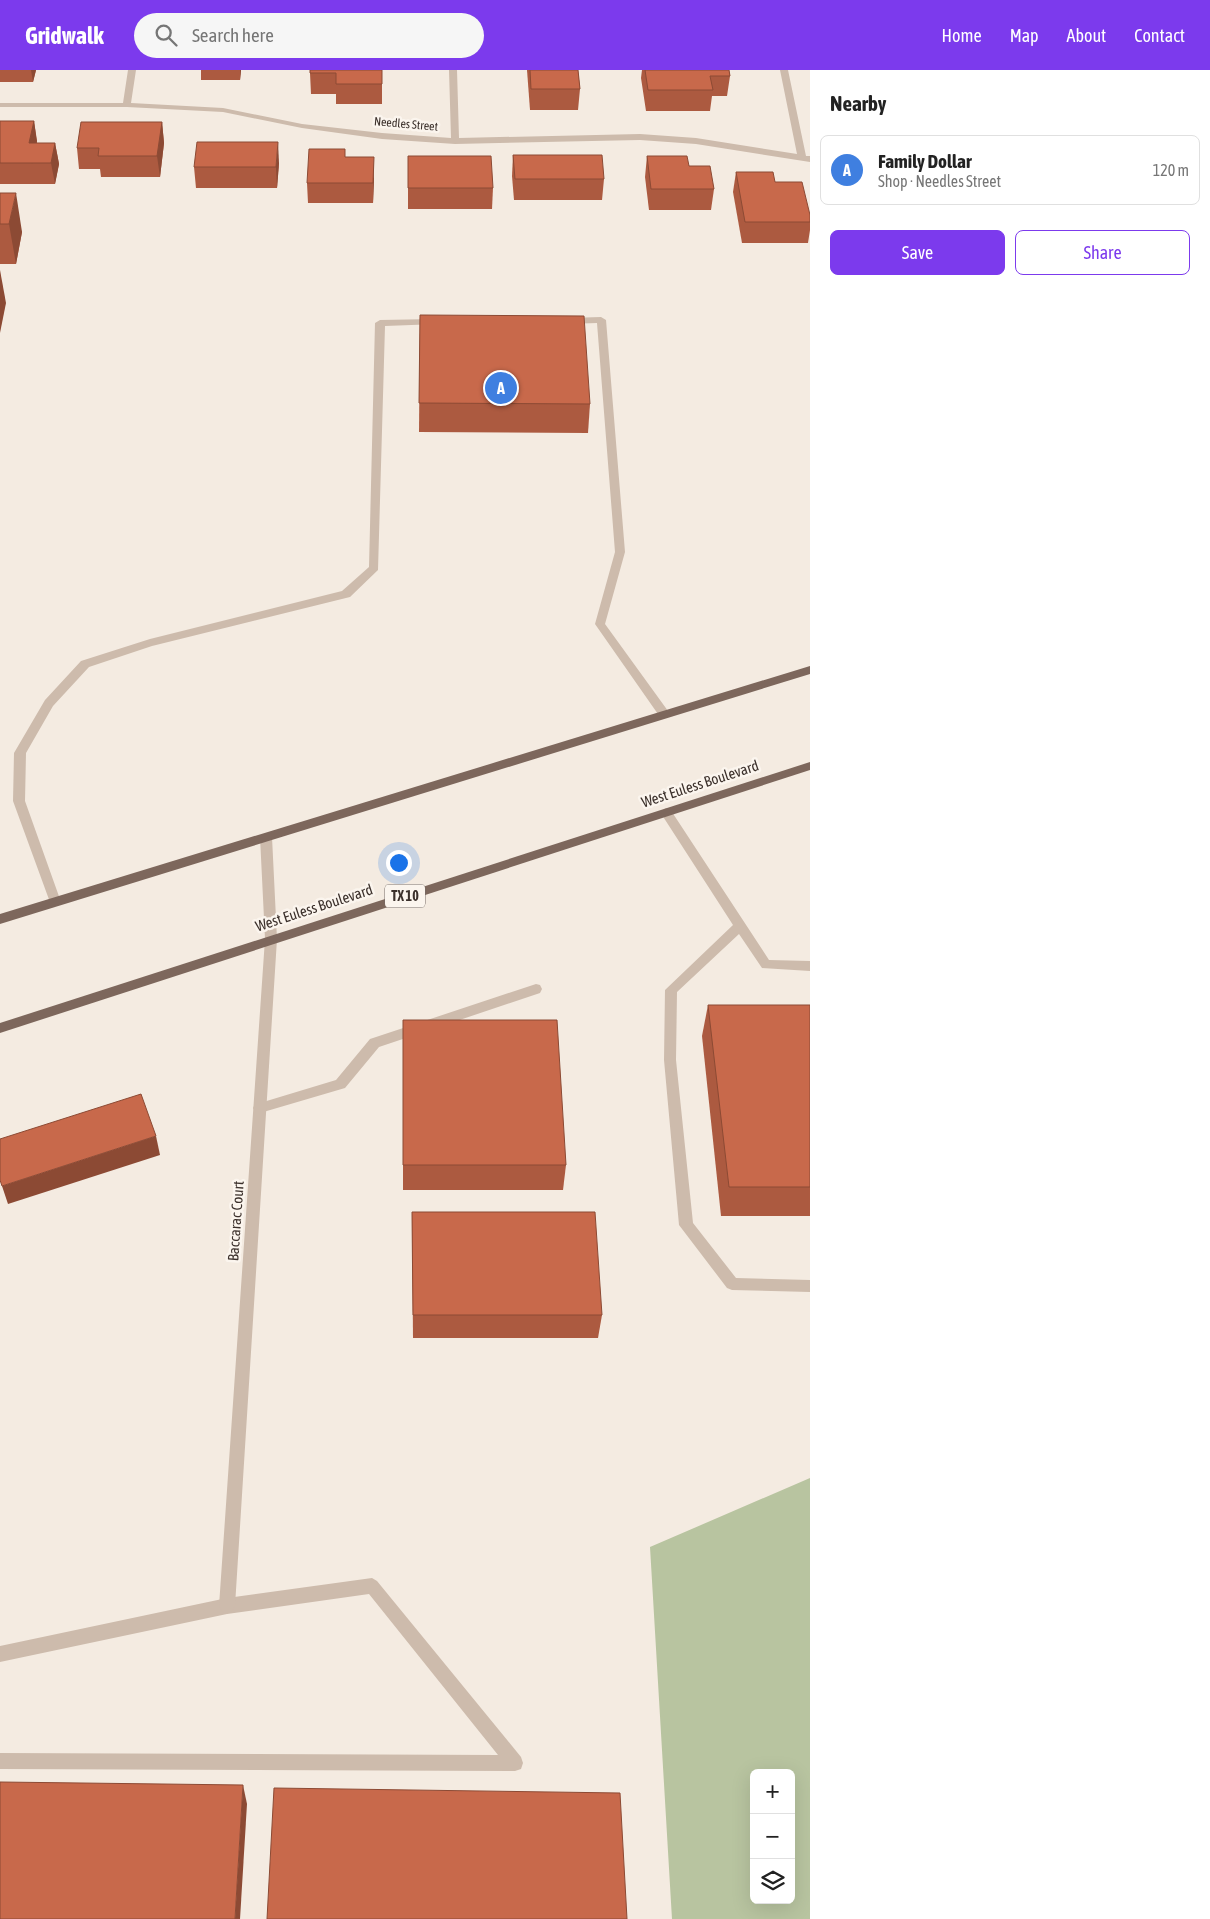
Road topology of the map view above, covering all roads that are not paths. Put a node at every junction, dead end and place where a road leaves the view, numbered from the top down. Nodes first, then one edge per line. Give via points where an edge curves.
1 (132, 70) edge
2 (453, 70) edge
3 (784, 70) edge
4 (0, 105) edge
5 (127, 105) junction
6 (454, 141) junction
7 (806, 158) edge
8 (553, 321) edge
9 (447, 322) edge
10 (810, 670) edge
11 (664, 714) junction
12 (810, 766) edge
13 (666, 812) junction
14 (266, 837) junction
15 (55, 902) junction
16 (0, 919) edge
17 (740, 926) junction
18 (271, 939) junction
19 (810, 966) edge
20 (536, 989) dead end
21 (0, 1028) edge
22 (260, 1108) junction
23 (810, 1286) edge
24 (227, 1606) junction
25 (0, 1654) edge
26 (0, 1761) edge

1 - 5 street
2 - 6 street
3 - 7 street
4 - 5 street, Needles Street
5 - 6 street, Needles Street via 223,110 302,126
6 - 7 street, Needles Street via 640,137 696,141
8 - 11 street via 601,320 620,552 600,624
9 - 15 street via 380,323 374,568 346,594 150,643 85,664 49,703 20,753 19,801
10 - 11 main road
11 - 14 main road
12 - 13 main road, West Euless Boulevard / TX 10
13 - 17 street
13 - 18 main road, West Euless Boulevard / TX 10
14 - 15 main road
14 - 18 street, Baccarac Court
15 - 16 main road
17 - 19 street via 766,965
17 - 23 street via 671,990 670,1060 686,1225 732,1284
18 - 21 main road, West Euless Boulevard / TX 10
18 - 22 street, Baccarac Court
20 - 22 street via 375,1043 340,1084
22 - 24 street, Baccarac Court
24 - 25 street
24 - 26 street via 372,1586 515,1763

